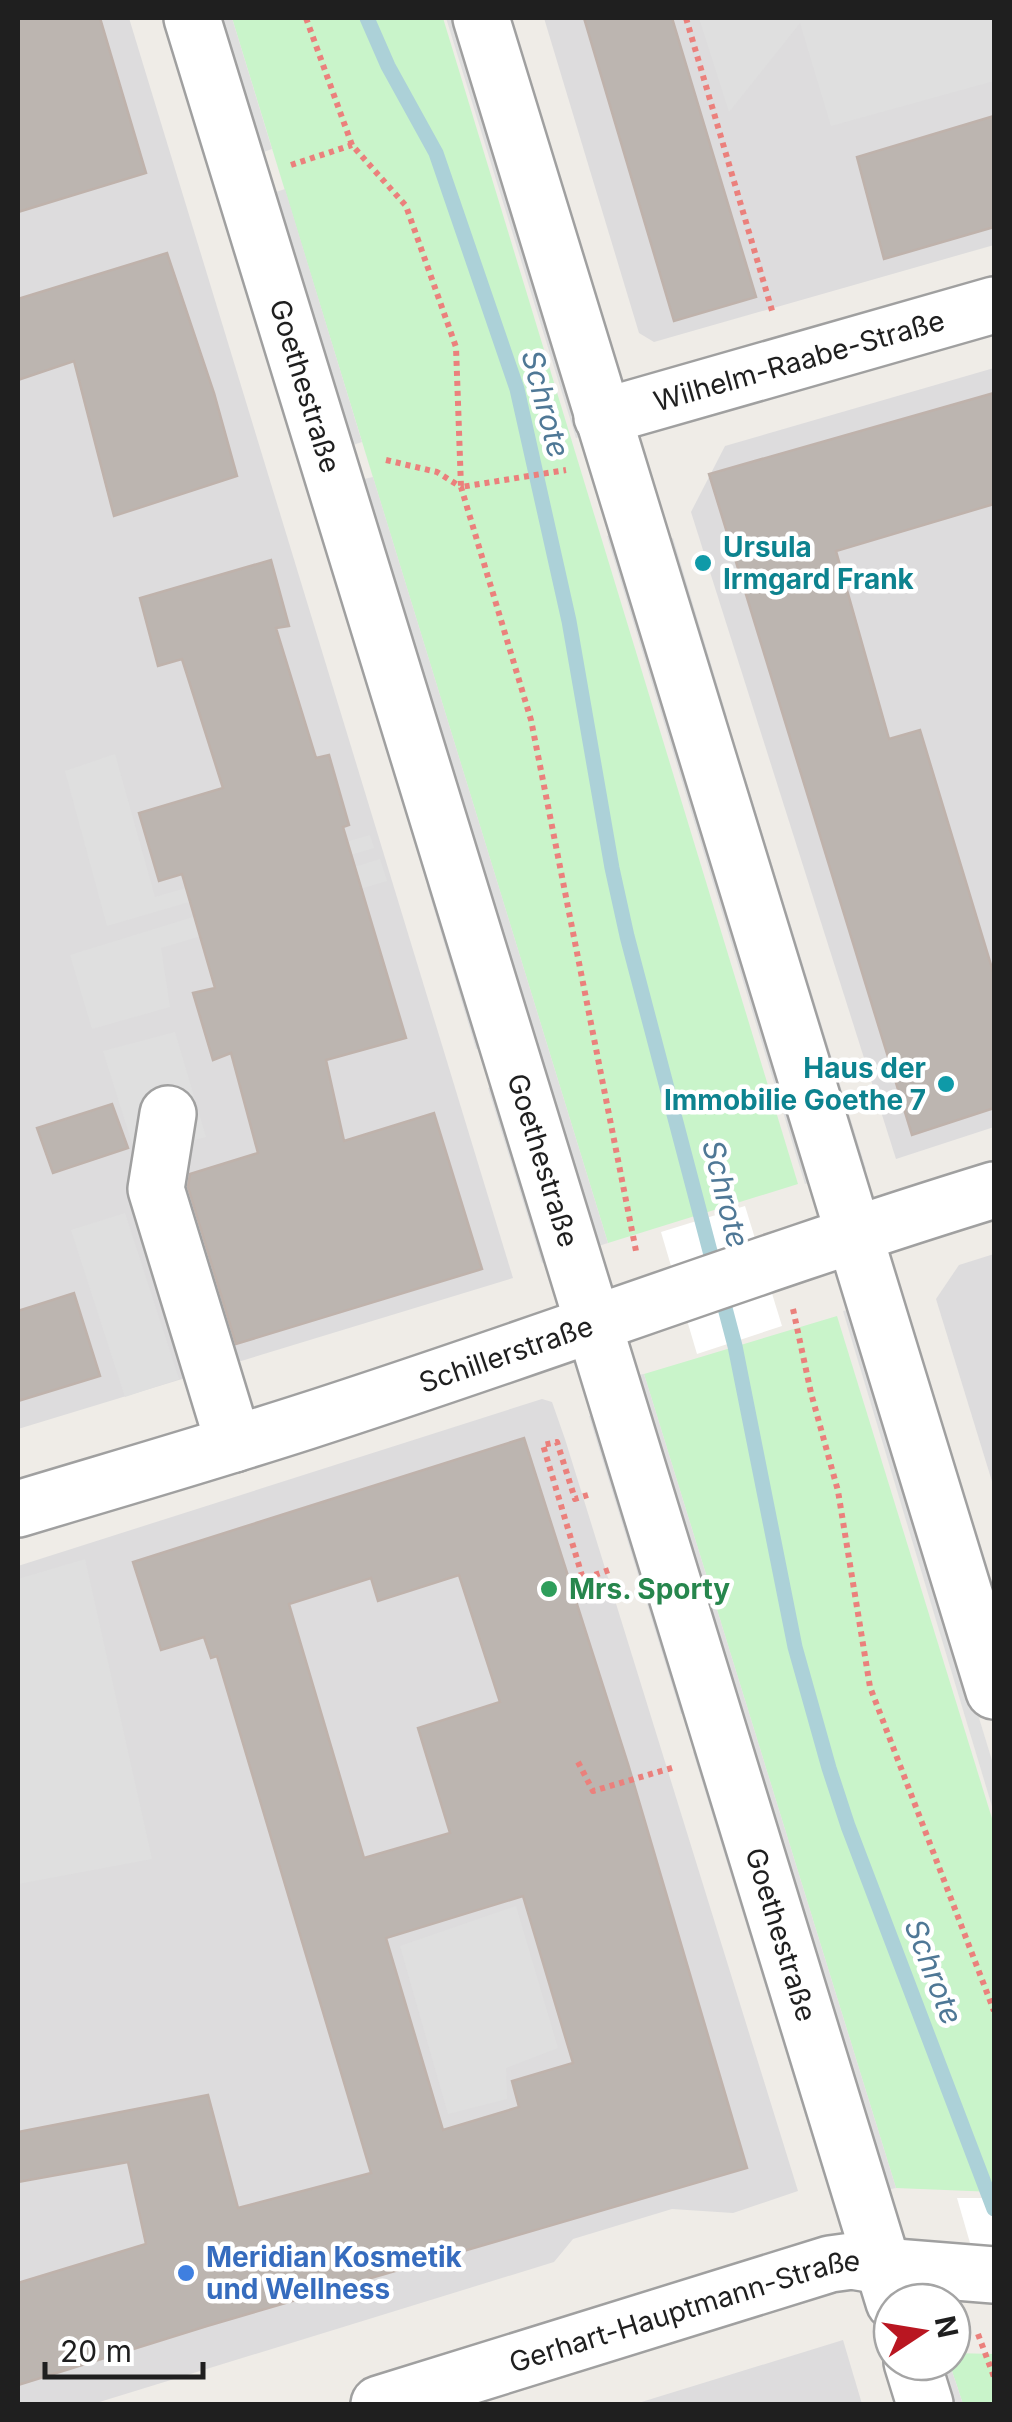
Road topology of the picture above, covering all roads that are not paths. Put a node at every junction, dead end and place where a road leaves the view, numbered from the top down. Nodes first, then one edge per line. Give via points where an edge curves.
1 (192, 18) edge
2 (481, 18) edge
3 (994, 305) edge
4 (602, 417) junction
5 (168, 1114) dead end
6 (994, 1190) edge
7 (854, 1236) junction
8 (593, 1324) junction
9 (234, 1444) junction
10 (18, 1509) edge
11 (994, 1692) edge
12 (987, 2274) edge
13 (885, 2282) edge
14 (887, 2282) edge
15 (908, 2282) edge
16 (379, 2404) edge

1 - 8 street, Goethestraße
2 - 4 street
3 - 4 street, Wilhelm-Raabe-Straße
4 - 7 street
5 - 9 street via 156,1189
6 - 7 street, Schillerstraße
7 - 8 street, Schillerstraße
7 - 11 street
8 - 9 street, Schillerstraße
8 - 14 street, Goethestraße
9 - 10 street, Schillerstraße
12 - 15 street, Gerhart-Hauptmann-Straße
13 - 16 street, Gerhart-Hauptmann-Straße via 852,2262 830,2264

